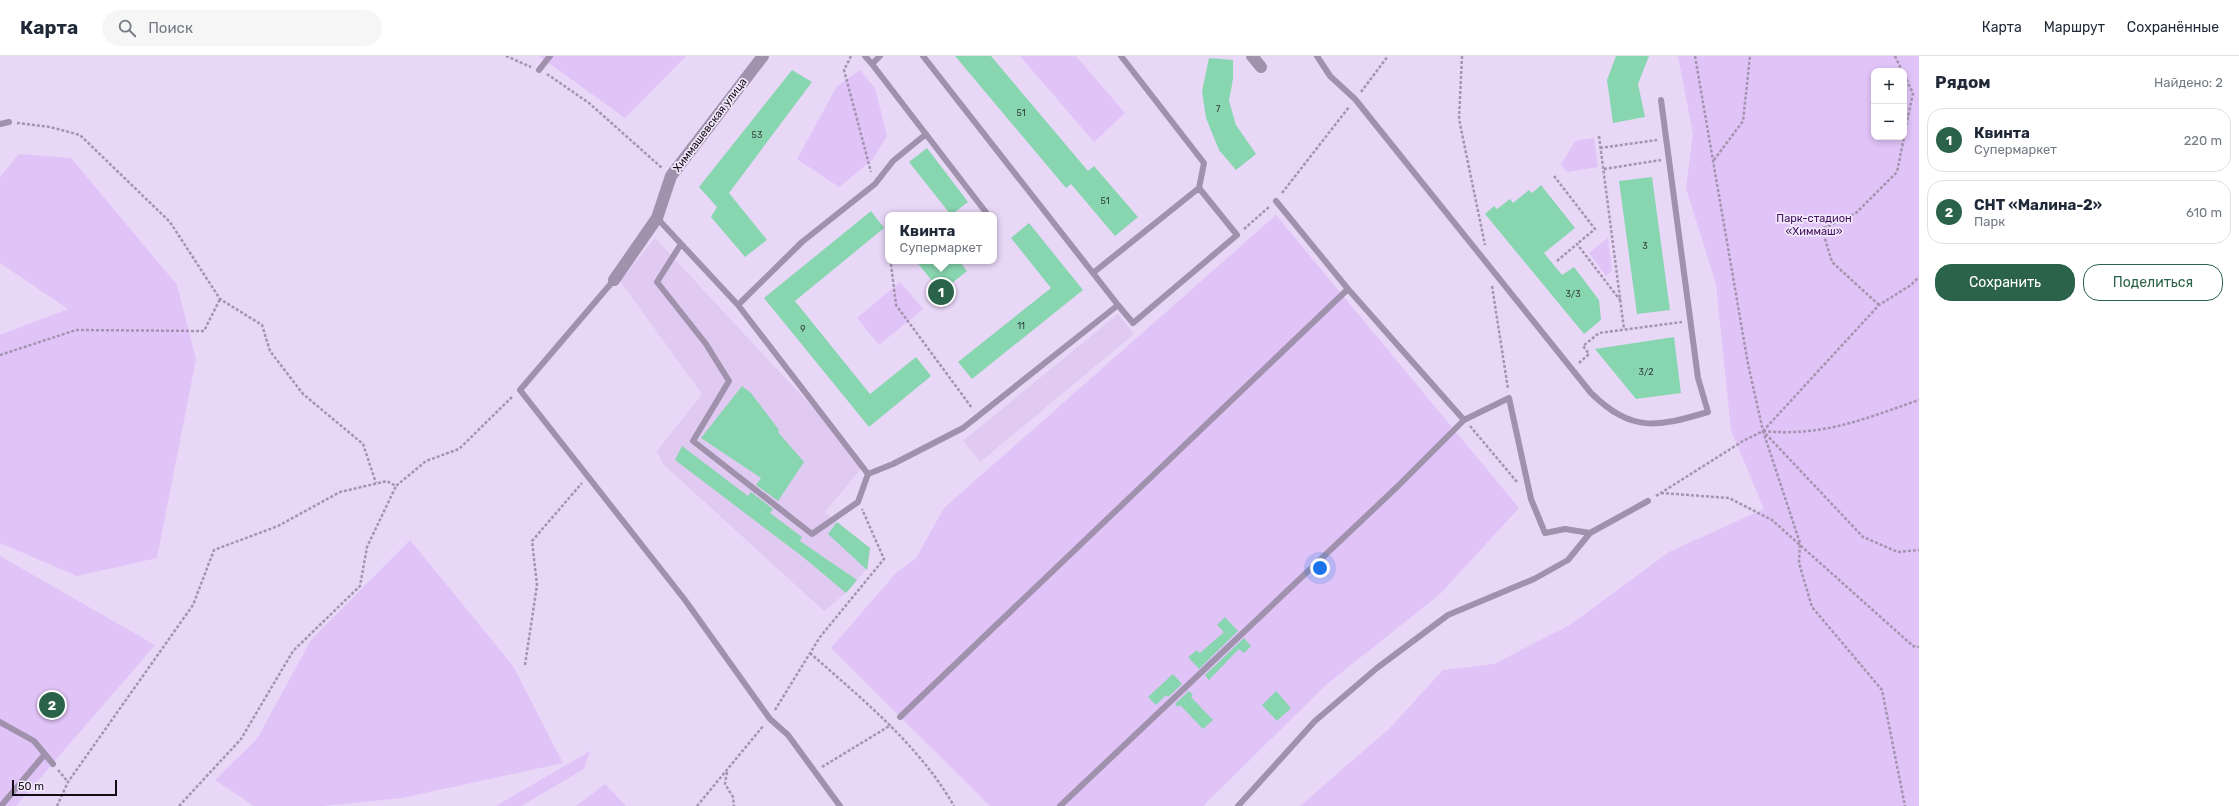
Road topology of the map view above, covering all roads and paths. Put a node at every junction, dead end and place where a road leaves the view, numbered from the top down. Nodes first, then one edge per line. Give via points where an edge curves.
1 (506, 56) edge
2 (550, 56) edge
3 (763, 56) edge
4 (851, 56) edge
5 (865, 56) edge
6 (880, 56) edge
7 (923, 56) edge
8 (1121, 56) edge
9 (1252, 56) edge
10 (1317, 56) edge
11 (1388, 56) edge
12 (1462, 56) edge
13 (1695, 56) edge
14 (1750, 56) edge
15 (1895, 56) edge
16 (872, 64) junction
17 (1261, 67) dead end
18 (1901, 68) edge
19 (539, 70) junction
20 (1907, 81) edge
21 (1355, 99) junction
22 (1661, 100) dead end
23 (9, 122) joint
24 (1907, 122) edge
25 (0, 124) edge
26 (926, 134) junction
27 (1599, 136) dead end
28 (1666, 139) junction
29 (1903, 140) edge
30 (1600, 148) junction
31 (1668, 158) junction
32 (1714, 160) junction
33 (1604, 169) junction
34 (671, 176) junction
35 (1554, 176) dead end
36 (875, 184) junction
37 (1199, 188) junction
38 (1276, 201) junction
39 (986, 212) edge
40 (657, 218) junction
41 (1237, 235) junction
42 (681, 244) junction
43 (1577, 244) junction
44 (1557, 261) dead end
45 (891, 264) dead end
46 (1488, 265) junction
47 (1093, 272) junction
48 (1919, 278) edge
49 (614, 280) joint
50 (1348, 289) junction
51 (220, 299) junction
52 (1621, 300) junction
53 (738, 305) junction
54 (1118, 305) junction
55 (1879, 305) junction
56 (1691, 321) junction
57 (1624, 329) junction
58 (0, 355) edge
59 (1572, 369) junction
60 (520, 390) junction
61 (1509, 398) junction
62 (1919, 400) edge
63 (978, 417) junction
64 (1464, 420) junction
65 (1763, 431) junction
66 (868, 474) junction
67 (588, 476) junction
68 (376, 483) junction
69 (396, 486) junction
70 (1660, 493) junction
71 (1531, 499) junction
72 (1648, 501) joint
73 (858, 502) junction
74 (1590, 533) junction
75 (1800, 543) junction
76 (1919, 550) edge
77 (1919, 647) edge
78 (810, 653) junction
79 (525, 665) dead end
80 (900, 716) joint
81 (770, 719) junction
82 (0, 722) edge
83 (891, 725) junction
84 (45, 754) junction
85 (53, 764) joint
86 (727, 772) junction
87 (815, 772) junction
88 (68, 782) junction
89 (1, 806) edge
90 (56, 806) edge
91 (179, 806) edge
92 (697, 806) edge
93 (734, 806) edge
94 (840, 806) edge
95 (954, 806) edge
96 (1060, 806) edge
97 (1238, 806) edge
98 (1905, 806) edge

1 - 19 path
2 - 19 lane
3 - 34 street, Химмашевская улица
4 - 36 path via 844,70
5 - 16 lane
6 - 16 lane
7 - 47 lane
8 - 37 lane via 1204,163
9 - 17 street
10 - 21 lane via 1330,76
11 - 21 path
12 - 46 path via 1459,119
13 - 32 path
14 - 32 path via 1743,121
15 - 18 path
16 - 26 lane
19 - 34 path via 589,103
20 - 24 path via 1913,93
21 - 38 path
21 - 46 lane
22 - 28 lane
23 - 25 lane
23 - 51 path via 50,127 80,135 170,222
26 - 36 lane via 893,161
26 - 39 lane
27 - 30 path
28 - 30 path
28 - 31 lane
29 - 55 path via 1897,172 1856,213 1822,229 1832,262
30 - 33 path
31 - 33 path
31 - 56 lane
32 - 65 path via 1748,364
33 - 52 path
34 - 40 street, Химмашевская улица
35 - 43 path via 1595,229
36 - 53 lane via 802,242
37 - 41 lane
37 - 47 lane
38 - 41 path
38 - 50 lane
40 - 42 lane
40 - 49 street, Химмашевская улица
41 - 54 lane via 1133,323
42 - 53 lane
42 - 73 lane via 657,282 706,344 729,381 693,441 812,534
43 - 44 path
43 - 52 path
45 - 63 path via 896,305
46 - 59 lane
46 - 61 path
47 - 54 lane
48 - 55 path
49 - 60 lane
50 - 64 lane
50 - 80 lane
51 - 58 path via 204,331 76,330
51 - 68 path via 262,325 270,351 303,394 363,444
52 - 57 path
53 - 66 lane
54 - 63 lane
55 - 65 path
56 - 57 path
56 - 59 lane via 1698,378 1708,412 1674,422 1643,424 1621,417 1604,405
57 - 59 path via 1599,333 1582,346 1589,354
60 - 67 lane
60 - 69 path via 459,449 426,461
61 - 64 lane
61 - 71 lane
62 - 65 path via 1838,428 1789,434
63 - 66 lane via 963,428
64 - 71 path
64 - 96 lane via 1397,488
65 - 70 path via 1742,441
65 - 75 path
65 - 76 path via 1863,537 1898,552
66 - 73 lane
67 - 79 path via 532,541 537,585
67 - 81 lane via 685,600
68 - 69 path via 387,481
68 - 88 path via 340,492 278,526 214,550 193,605
69 - 91 path via 367,547 360,586 293,651 241,739
70 - 72 path
70 - 75 path via 1729,498 1772,520
71 - 74 lane via 1545,533 1566,529
72 - 74 lane
73 - 78 path via 884,559 820,637
74 - 97 lane via 1568,560 1534,579 1448,615 1377,668 1315,721
75 - 77 path via 1914,646
75 - 98 path via 1799,563 1812,607 1882,690
78 - 81 path
78 - 83 path
80 - 83 path
81 - 86 path
81 - 87 lane via 788,735
82 - 84 lane via 34,741
83 - 87 path
83 - 95 path via 945,790
84 - 85 lane
84 - 89 lane
85 - 88 path
86 - 92 path
86 - 93 path via 725,784 733,797
87 - 94 lane
88 - 90 path

